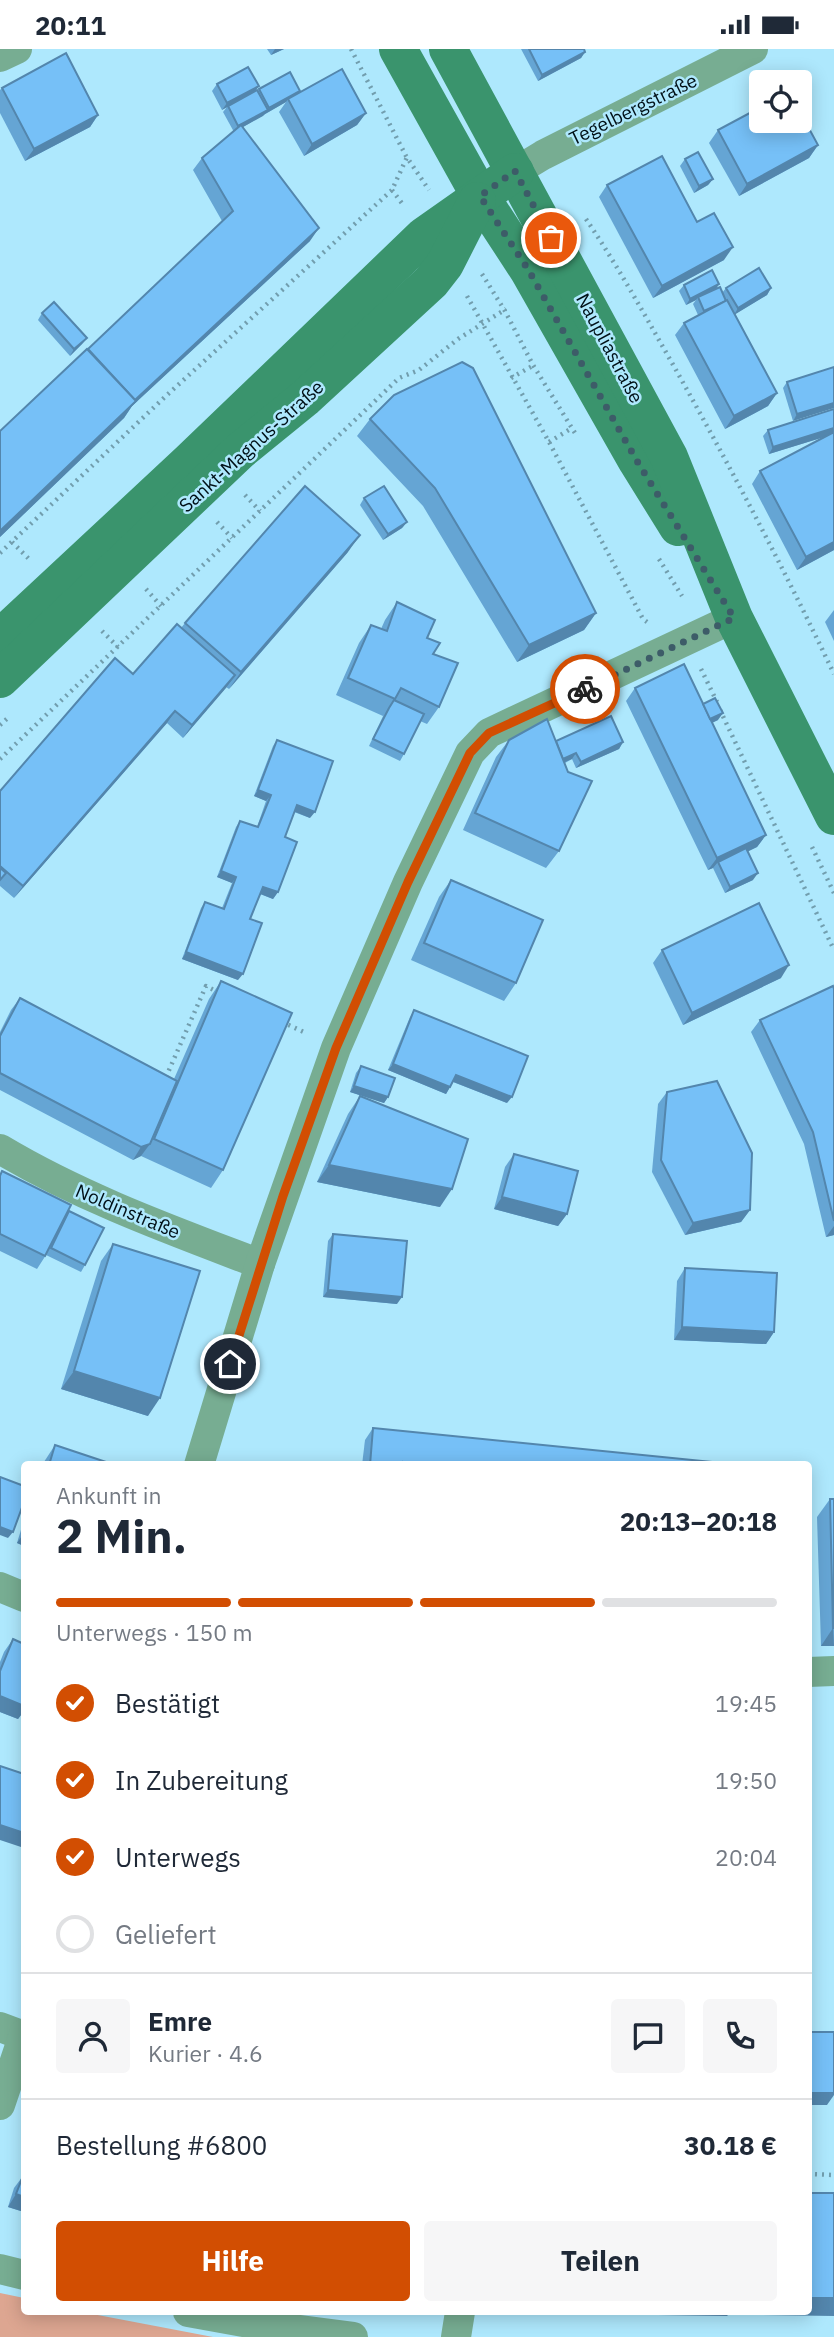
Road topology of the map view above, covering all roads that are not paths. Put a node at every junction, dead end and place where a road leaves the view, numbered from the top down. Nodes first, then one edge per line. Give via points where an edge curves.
1 (17, 49) edge
2 (398, 49) edge
3 (448, 49) edge
4 (753, 49) edge
5 (0, 57) edge
6 (515, 171) junction
7 (480, 196) junction
8 (719, 625) junction
9 (3, 661) edge
10 (821, 827) edge
11 (0, 1149) edge
12 (260, 1264) junction
13 (200, 1461) edge
14 (0, 1587) edge
15 (21, 1596) edge
16 (834, 1671) edge
17 (812, 1672) edge
18 (0, 2027) edge
19 (21, 2034) edge
20 (21, 2044) edge
21 (0, 2105) edge
22 (0, 2269) edge
23 (21, 2274) edge
24 (205, 2315) edge
25 (460, 2315) edge
26 (353, 2337) edge
27 (456, 2337) edge

1 - 5 street
2 - 7 street, Naupliastraße
3 - 6 street, Naupliastraße
4 - 6 street, Tegelbergstraße
6 - 7 street, Sankt-Magnus-Straße
6 - 8 street, Naupliastraße via 669,457
7 - 8 street, Naupliastraße via 529,271 637,461
7 - 9 street, Sankt-Magnus-Straße via 424,236 189,462
8 - 10 street, Naupliastraße
8 - 12 street via 489,733 470,753 336,1048
11 - 12 street, Noldinstraße via 121,1211
12 - 13 street
14 - 15 street
16 - 17 street
18 - 19 street
20 - 21 street
22 - 23 street
24 - 26 street
25 - 27 street

